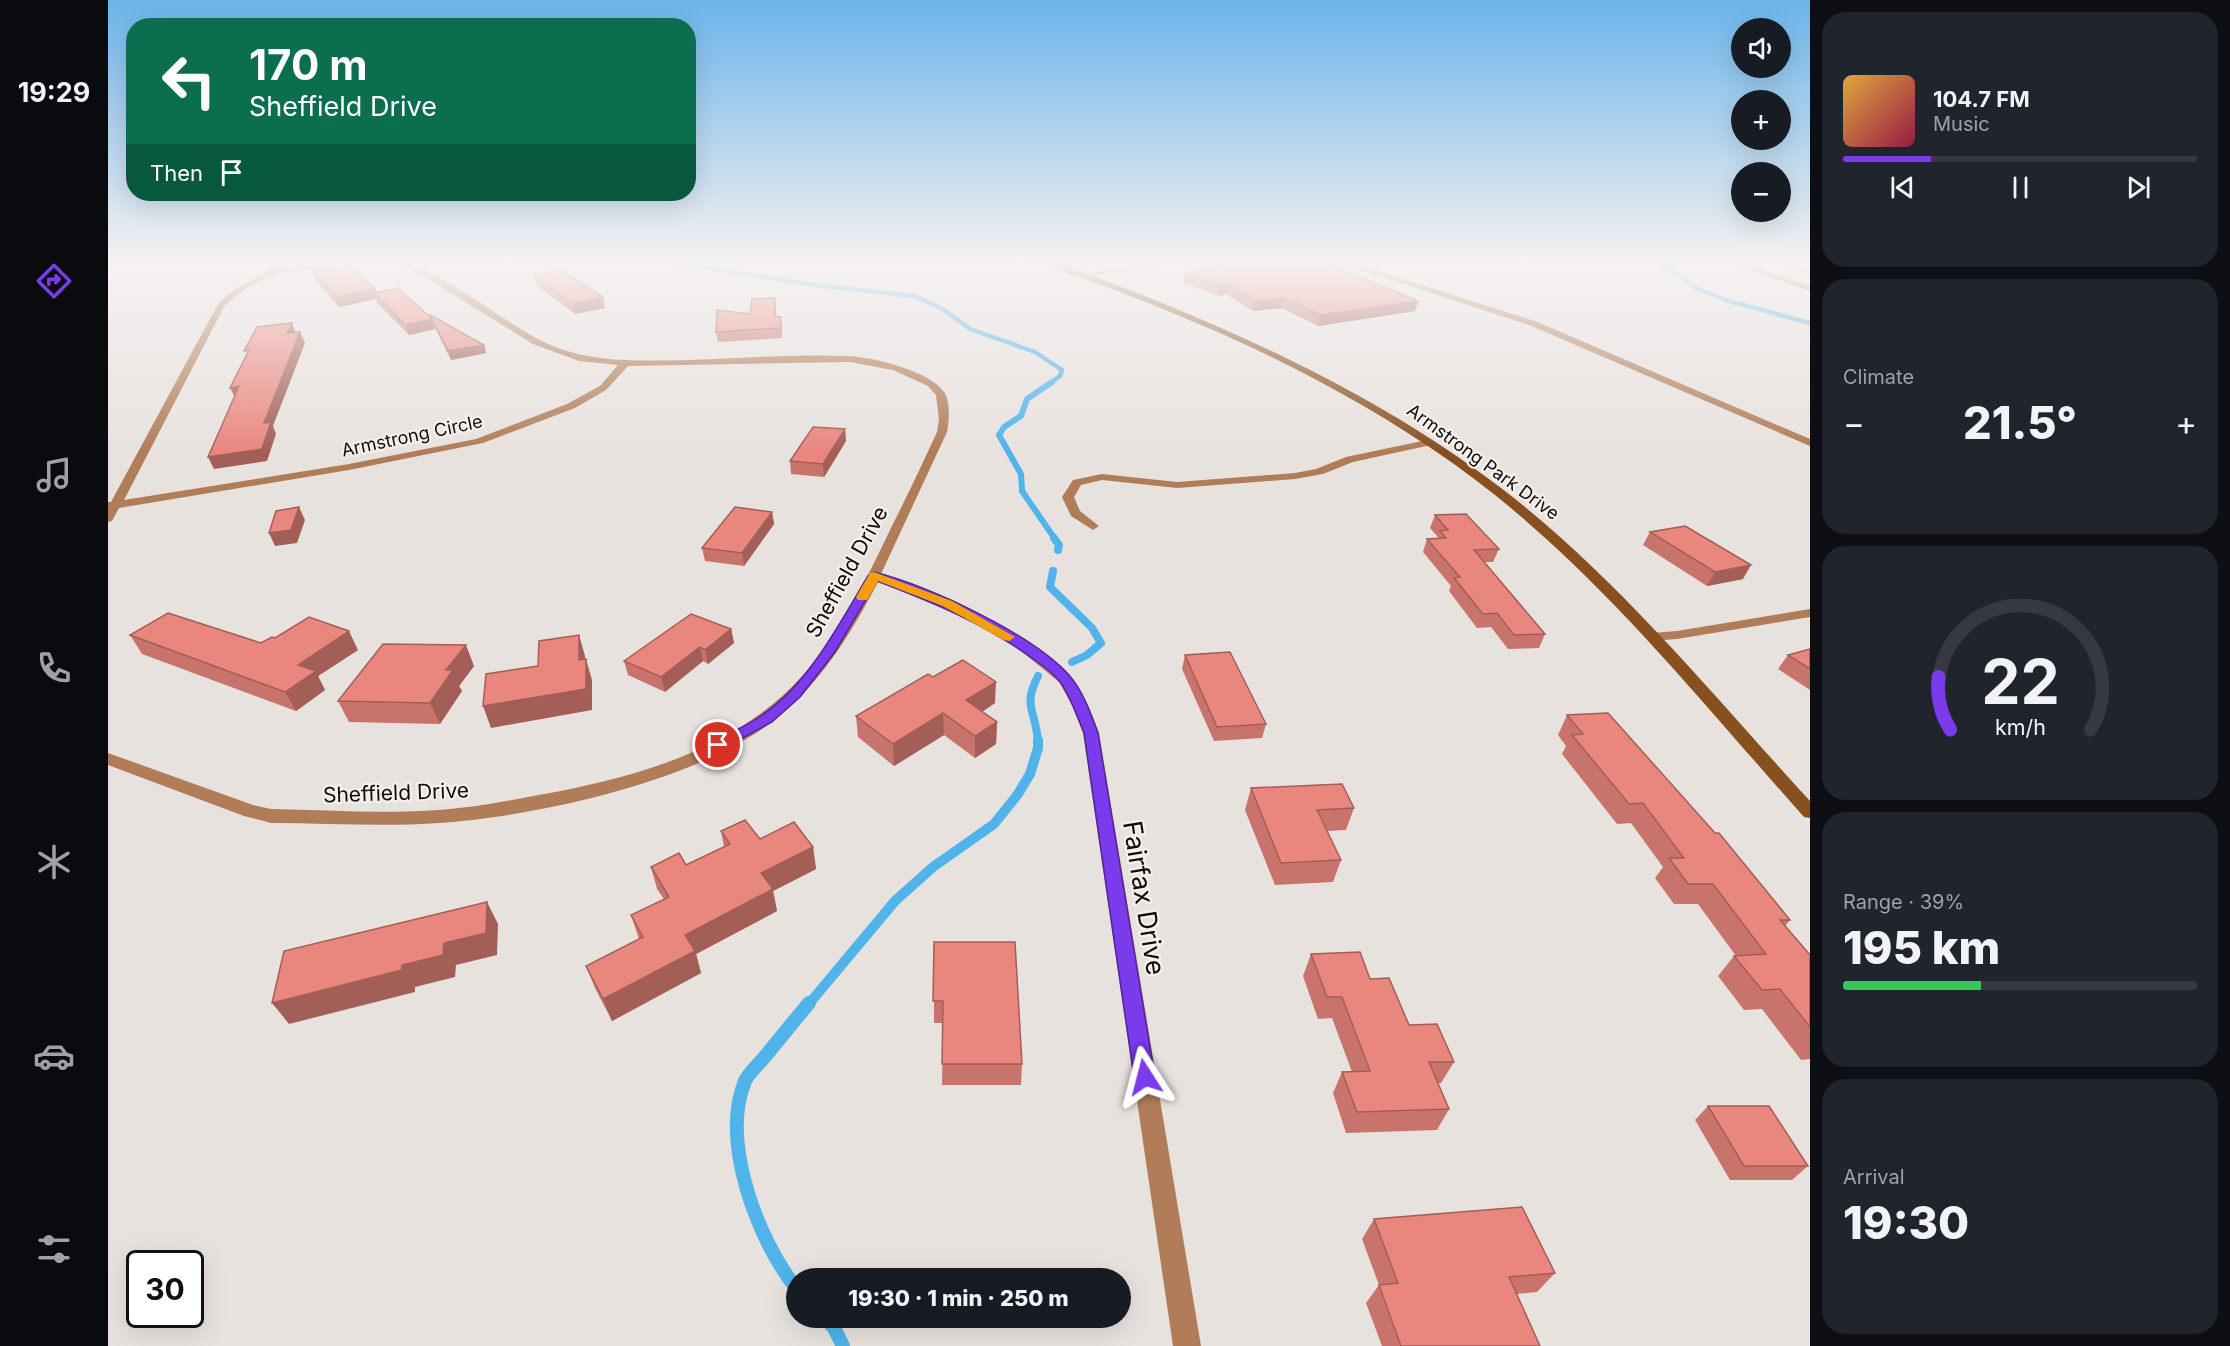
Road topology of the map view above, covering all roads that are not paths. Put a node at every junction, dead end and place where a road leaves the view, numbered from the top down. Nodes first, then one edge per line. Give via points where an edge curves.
1 (211, 325) edge
2 (509, 325) edge
3 (1209, 325) edge
4 (1536, 325) edge
5 (625, 363) junction
6 (1427, 443) junction
7 (1810, 443) edge
8 (112, 505) edge
9 (108, 518) edge
10 (1093, 526) dead end
11 (874, 576) junction
12 (1810, 613) edge
13 (1651, 637) junction
14 (108, 759) edge
15 (1810, 812) edge
16 (1187, 1346) edge

1 - 8 street
2 - 5 street via 537,342 582,359
3 - 6 main road, Armstrong Park Drive via 1331,383
4 - 7 street
5 - 8 street, Armstrong Circle via 603,387 571,406 479,441 349,468
5 - 11 street, Sheffield Drive via 850,359 897,368 931,384 941,394 944,406 942,432
6 - 10 street via 1350,459 1319,472 1295,476 1177,485 1092,478 1077,483 1068,497 1075,513
6 - 13 main road, Armstrong Park Drive via 1554,539
8 - 9 street
11 - 14 street, Sheffield Drive via 828,652 795,694 767,719 685,762 588,791 430,817 271,816
11 - 16 street, Fairfax Drive via 948,603 1020,643 1065,679 1080,705 1091,733
12 - 13 street
13 - 15 main road, Armstrong Park Drive

